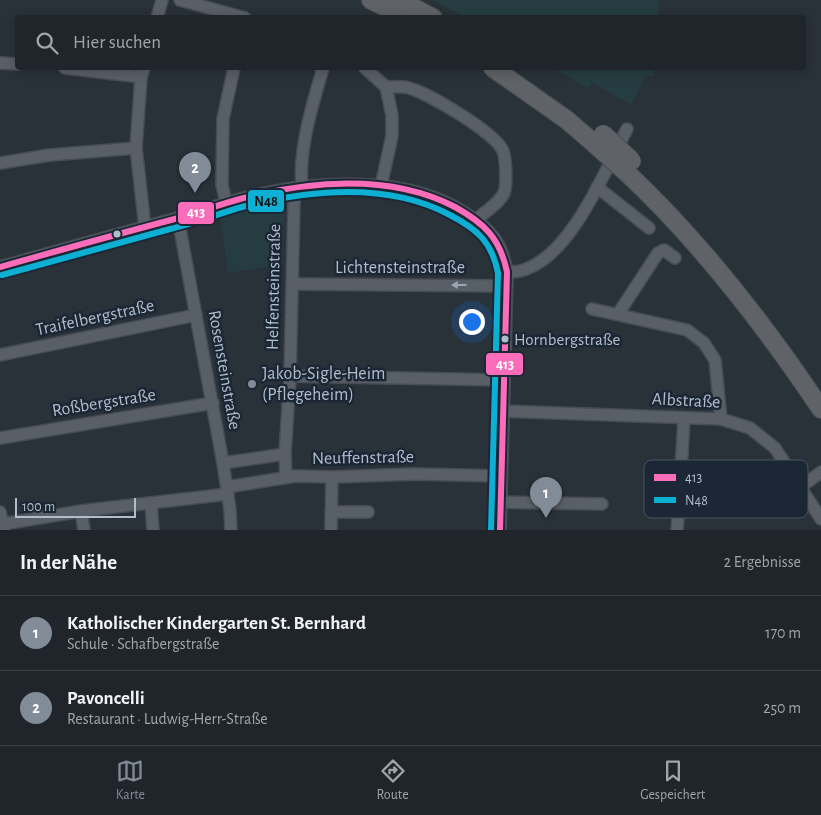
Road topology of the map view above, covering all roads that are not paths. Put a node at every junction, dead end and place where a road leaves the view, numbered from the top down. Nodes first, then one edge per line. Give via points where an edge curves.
1 (162, 0) edge
2 (180, 0) edge
3 (371, 0) edge
4 (399, 0) edge
5 (158, 15) edge
6 (234, 15) edge
7 (403, 15) edge
8 (427, 15) edge
9 (0, 63) edge
10 (15, 64) edge
11 (104, 70) edge
12 (234, 70) edge
13 (322, 70) edge
14 (367, 70) edge
15 (496, 70) edge
16 (518, 70) edge
17 (142, 72) edge
18 (386, 87) junction
19 (627, 129) dead end
20 (600, 140) junction
21 (136, 148) junction
22 (0, 163) edge
23 (629, 166) junction
24 (381, 186) junction
25 (597, 187) junction
26 (297, 188) junction
27 (226, 202) junction
28 (178, 218) junction
29 (476, 220) junction
30 (145, 227) junction
31 (649, 228) dead end
32 (675, 258) dead end
33 (0, 267) edge
34 (507, 272) junction
35 (292, 284) junction
36 (507, 286) junction
37 (592, 309) dead end
38 (618, 314) junction
39 (196, 315) junction
40 (0, 355) edge
41 (290, 376) junction
42 (504, 380) junction
43 (821, 389) edge
44 (213, 403) junction
45 (821, 409) edge
46 (504, 411) junction
47 (684, 418) junction
48 (722, 419) junction
49 (0, 438) edge
50 (285, 454) junction
51 (682, 460) edge
52 (783, 460) edge
53 (223, 463) junction
54 (821, 472) edge
55 (501, 476) junction
56 (286, 477) junction
57 (332, 477) junction
58 (808, 481) edge
59 (228, 491) junction
60 (808, 499) edge
61 (500, 502) junction
62 (151, 503) junction
63 (808, 503) edge
64 (811, 503) junction
65 (602, 504) dead end
66 (80, 511) junction
67 (332, 512) junction
68 (368, 512) dead end
69 (821, 519) edge
70 (2, 522) edge
71 (84, 530) edge
72 (153, 530) edge
73 (230, 530) edge
74 (331, 530) edge
75 (500, 530) edge

1 - 5 street
2 - 6 street
3 - 7 highway
4 - 8 highway
9 - 10 street
11 - 17 street
12 - 27 street via 223,118 222,185
13 - 26 street, Helfensteinstraße
14 - 18 street
15 - 20 highway
16 - 20 highway via 574,110
17 - 21 street
18 - 24 street via 392,115 392,136
18 - 29 street via 407,87 425,93 475,125 503,151 504,192
19 - 25 street
20 - 23 highway, bridge
21 - 22 street
21 - 30 street
23 - 43 highway via 684,213 714,247 768,314
23 - 45 highway via 711,260
24 - 26 street via 331,184
24 - 29 street via 437,199
25 - 31 street
25 - 34 street via 575,225 548,256 526,269
26 - 27 street
26 - 35 street, Helfensteinstraße
27 - 28 street
28 - 30 street
28 - 39 street, Rosensteinstraße
29 - 34 street via 498,243
30 - 33 street
32 - 38 street via 664,250 658,253
34 - 36 street
36 -> 35 street, Lichtensteinstraße
35 - 41 street, Helfensteinstraße
36 - 42 street
37 - 38 street
38 - 48 street via 687,330 704,343 715,360
39 - 40 street, Traifelbergstraße
39 - 44 street, Rosensteinstraße
41 - 42 street
41 - 50 street, Helfensteinstraße
42 - 46 street
44 - 49 street, Roßbergstraße
44 - 53 street, Rosensteinstraße
46 - 47 street, Albstraße
46 - 55 street
47 - 48 street, Albstraße
47 - 51 street
48 - 52 street, Albstraße via 750,428 768,440
50 - 53 street
50 - 56 street, Helfensteinstraße
53 - 59 street, Rosensteinstraße
54 - 58 street
55 - 57 street, Neuffenstraße via 414,474
55 - 61 street
56 - 57 street, Neuffenstraße
56 - 59 street, Neuffenstraße
57 - 67 street
59 - 62 street, Neuffenstraße
59 - 73 street, Rosensteinstraße
60 - 64 street, Albstraße
61 - 65 street
61 - 75 street
62 - 66 street, Neuffenstraße
62 - 72 street
63 - 64 street
64 - 69 street, Albstraße
66 - 70 street, Neuffenstraße
66 - 71 street
67 - 68 street
67 - 74 street

